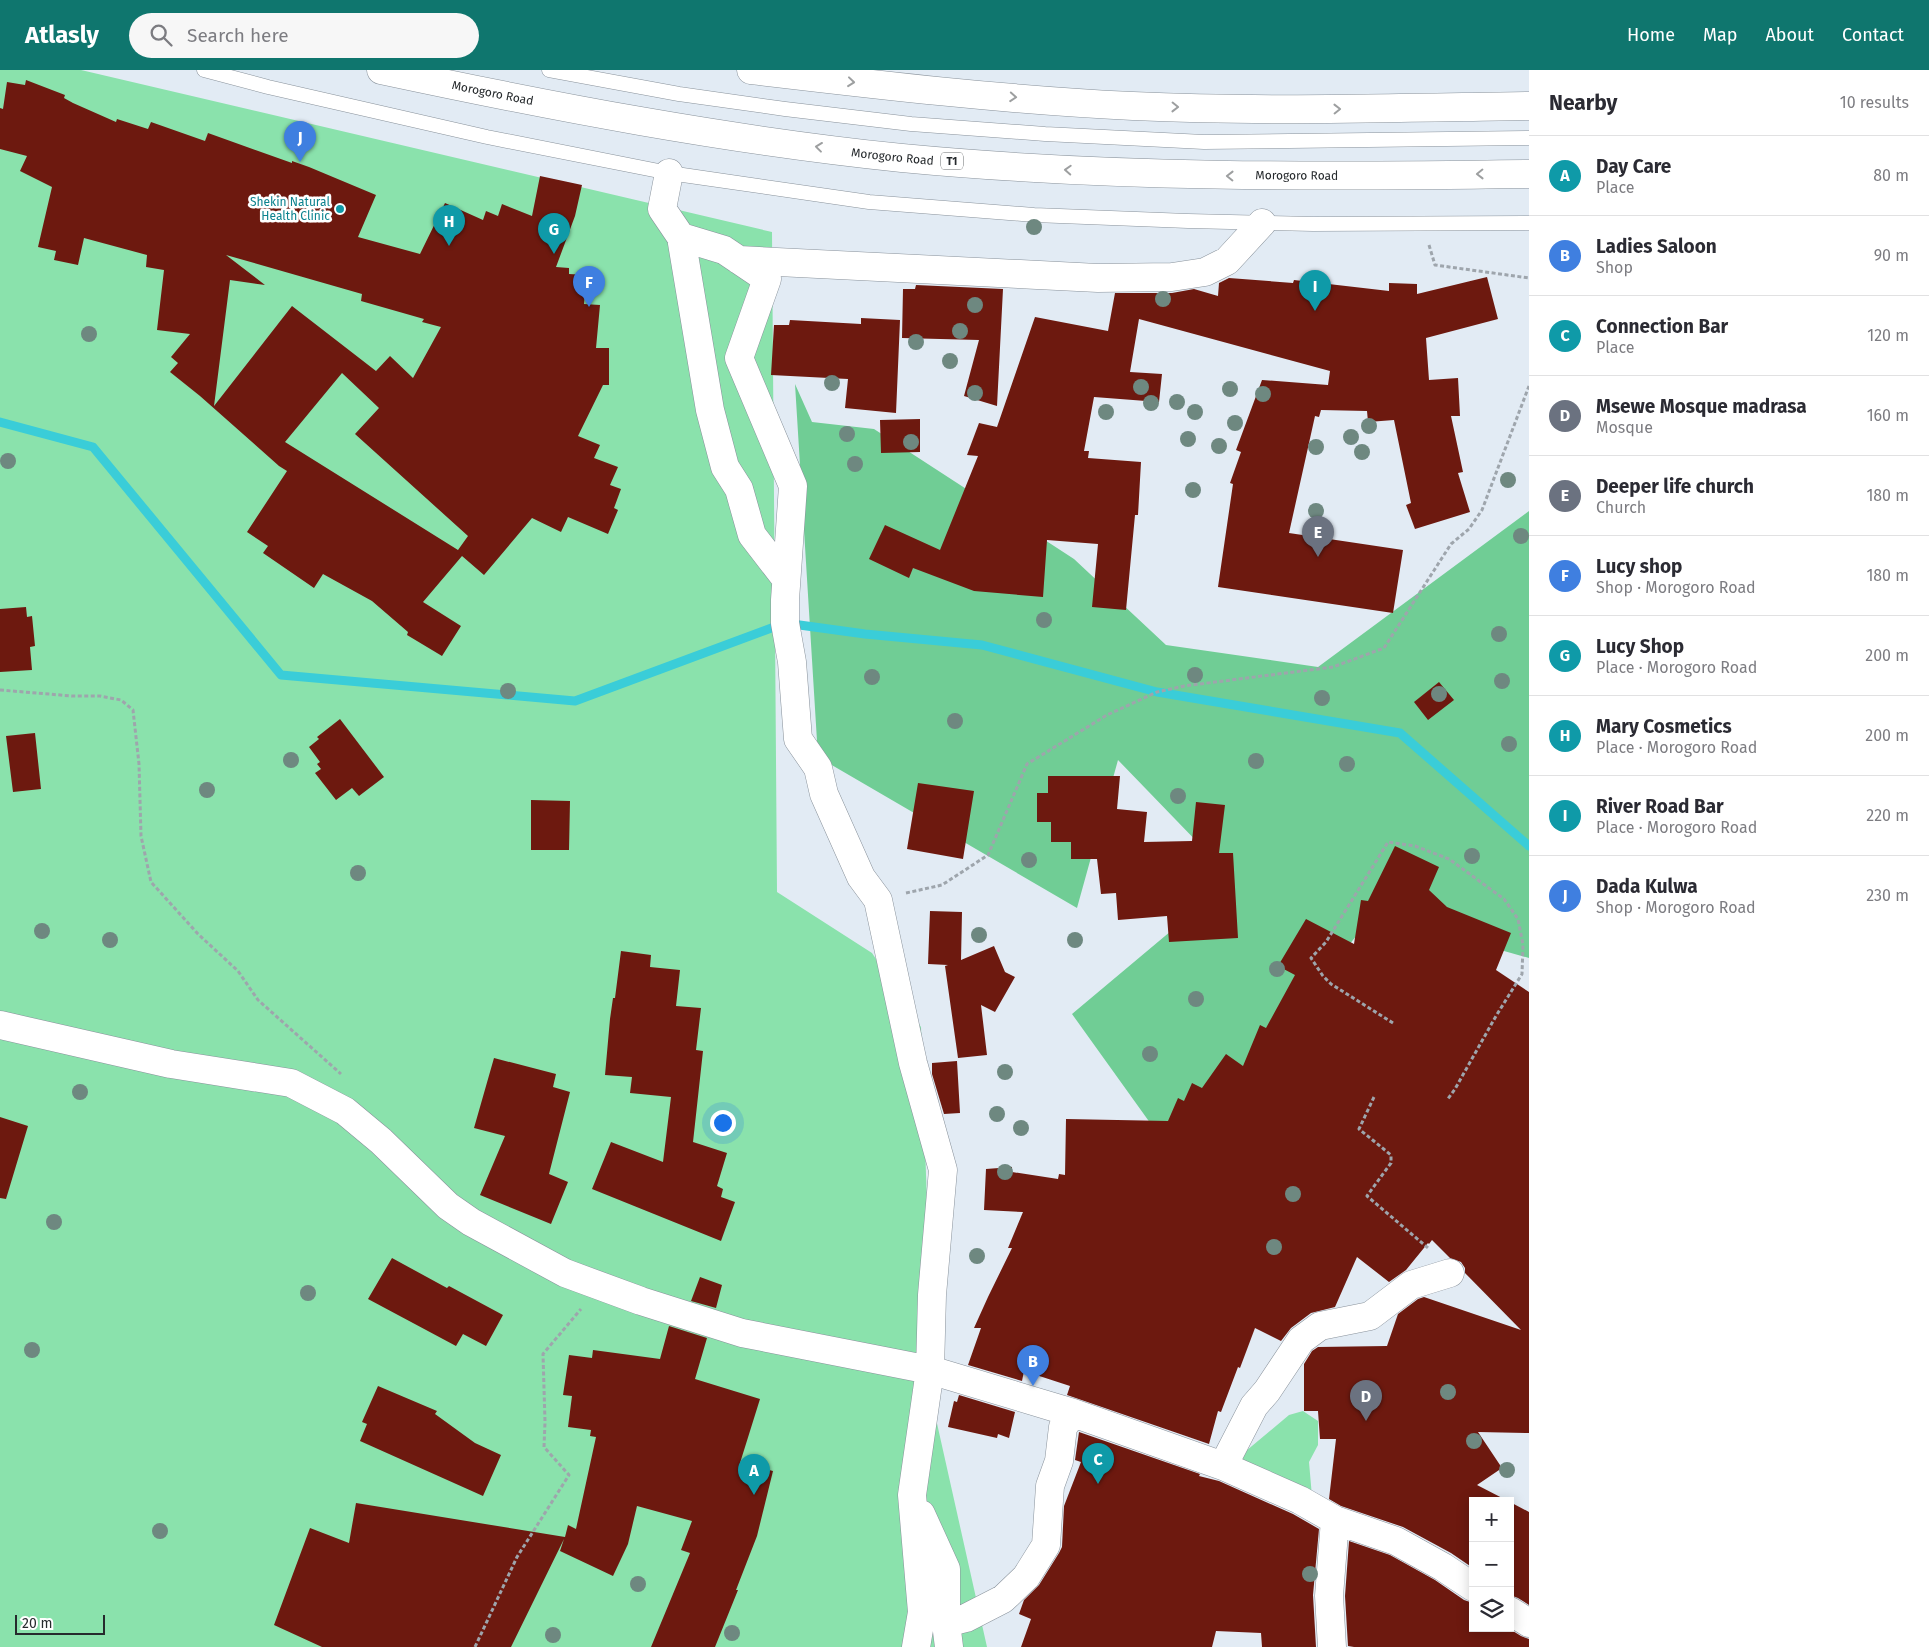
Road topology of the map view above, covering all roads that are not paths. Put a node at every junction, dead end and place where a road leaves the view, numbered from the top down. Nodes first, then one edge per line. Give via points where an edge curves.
1 (204, 70) edge
2 (381, 70) edge
3 (549, 70) edge
4 (750, 70) edge
5 (1529, 106) edge
6 (1529, 138) edge
7 (669, 173) junction
8 (1529, 174) edge
9 (1262, 223) junction
10 (1529, 223) edge
11 (681, 237) junction
12 (739, 260) junction
13 (786, 579) junction
14 (0, 1025) edge
15 (1450, 1273) road end
16 (930, 1370) junction
17 (1074, 1413) junction
18 (1224, 1466) junction
19 (912, 1494) junction
20 (1335, 1520) junction
21 (1469, 1584) edge
22 (1514, 1614) edge
23 (1529, 1623) edge
24 (947, 1635) edge
25 (916, 1647) edge
26 (1332, 1647) edge

1 - 7 lane via 487,137
8 -> 2 main road, Morogoro Road / T1 via 1178,175 902,158 757,140 635,120
3 - 6 lane via 775,108 911,124 1045,134 1204,142
4 -> 5 main road via 1133,106 1285,109
7 - 9 lane via 869,202 1034,215
7 - 11 main road via 662,209
9 - 10 lane
9 - 12 main road via 1227,261 1205,272 1172,277 1098,278
11 - 12 main road via 724,250
11 - 13 main road via 710,410 725,467 739,489 752,535
12 - 13 main road via 767,279 739,358 792,486
13 - 16 main road via 785,623 792,662 798,739 818,768 824,794 861,877 878,900 913,1063 943,1170 932,1294
14 - 16 main road via 171,1064 291,1083 345,1111 448,1206 471,1222 565,1273 742,1333
15 - 18 main road via 1411,1285 1370,1316 1320,1326 1301,1340 1254,1406
16 - 17 main road
16 - 19 main road
17 - 18 main road
17 - 24 main road via 1063,1427 1050,1486 1046,1545 1026,1578 1003,1599 966,1618
18 - 20 main road via 1300,1500
19 - 24 main road via 946,1569
19 - 25 main road via 922,1612
20 - 21 main road via 1396,1541
20 - 26 main road via 1329,1596
22 - 23 main road

